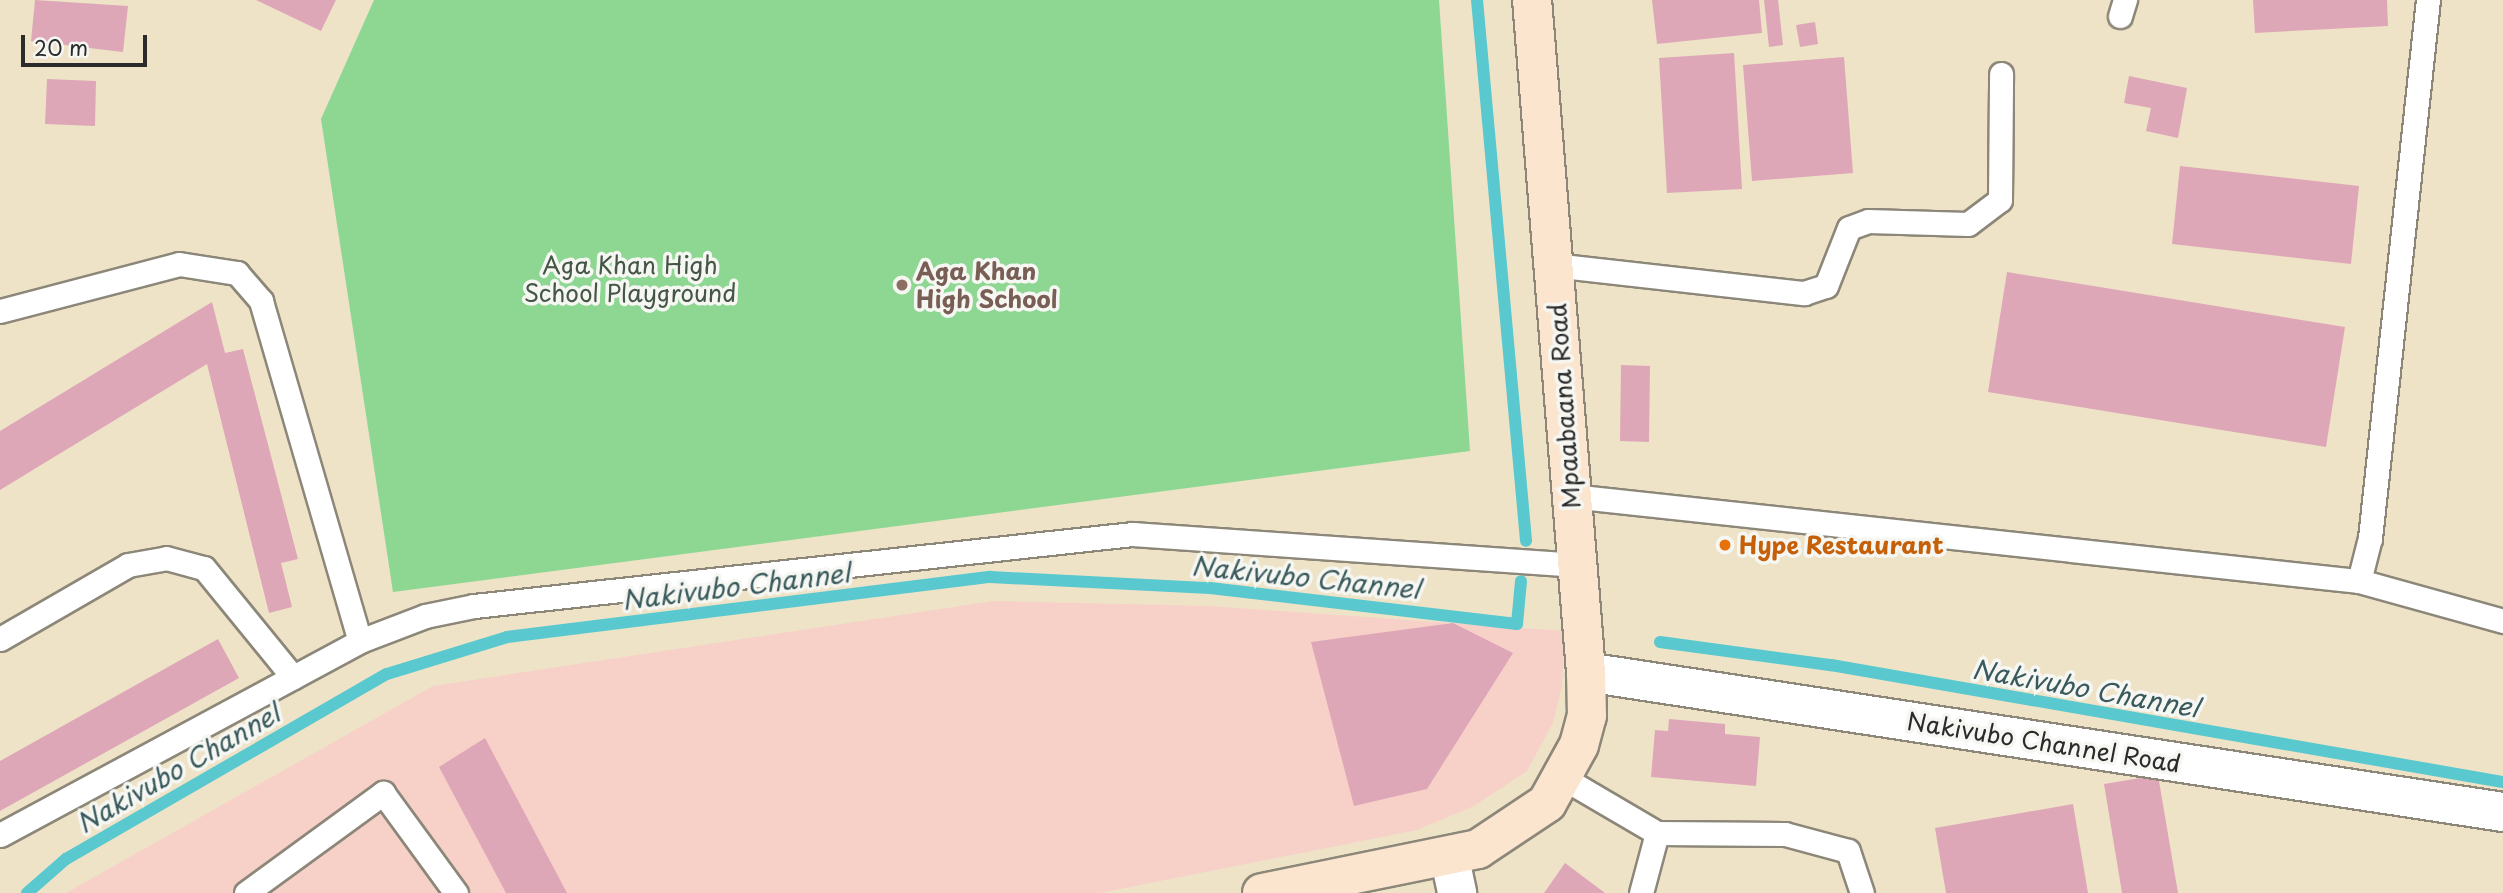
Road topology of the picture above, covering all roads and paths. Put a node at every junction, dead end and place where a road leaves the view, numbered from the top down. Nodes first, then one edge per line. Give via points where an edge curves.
1 (1532, 0) edge
2 (2428, 0) edge
3 (2001, 74) dead end
4 (1553, 265) junction
5 (0, 311) edge
6 (1571, 496) junction
7 (1577, 565) junction
8 (2359, 581) junction
9 (2503, 621) edge
10 (0, 639) edge
11 (360, 641) junction
12 (1586, 672) junction
13 (293, 677) junction
14 (1556, 791) junction
15 (2503, 812) edge
16 (1657, 833) junction
17 (0, 835) edge
18 (1453, 876) edge
19 (270, 886) edge
20 (246, 893) edge
21 (456, 893) edge
22 (1262, 893) edge
23 (1641, 893) edge
24 (1862, 893) edge

1 - 4 street, Mpaabaana Road
2 - 8 lane via 2370,538
3 - 4 lane via 2000,200 1968,224 1868,221 1849,228 1826,286 1804,293
4 - 6 street, Mpaabaana Road
5 - 11 lane via 179,264 237,273 261,301
6 - 7 street, Mpaabaana Road
6 - 8 lane
7 - 11 lane via 1133,534 474,606 425,616
7 - 12 street, Mpaabaana Road
8 - 9 lane
10 - 13 lane via 128,565 166,558 204,568
11 - 13 lane
12 - 14 street, Mpaabaana Road via 1587,716
12 - 15 street, Nakivubo Channel Road
13 - 17 lane
14 - 16 lane
14 - 18 street
16 - 23 lane
16 - 24 lane via 1785,834 1847,851
18 - 22 street
19 - 20 lane
19 - 21 lane via 383,793

